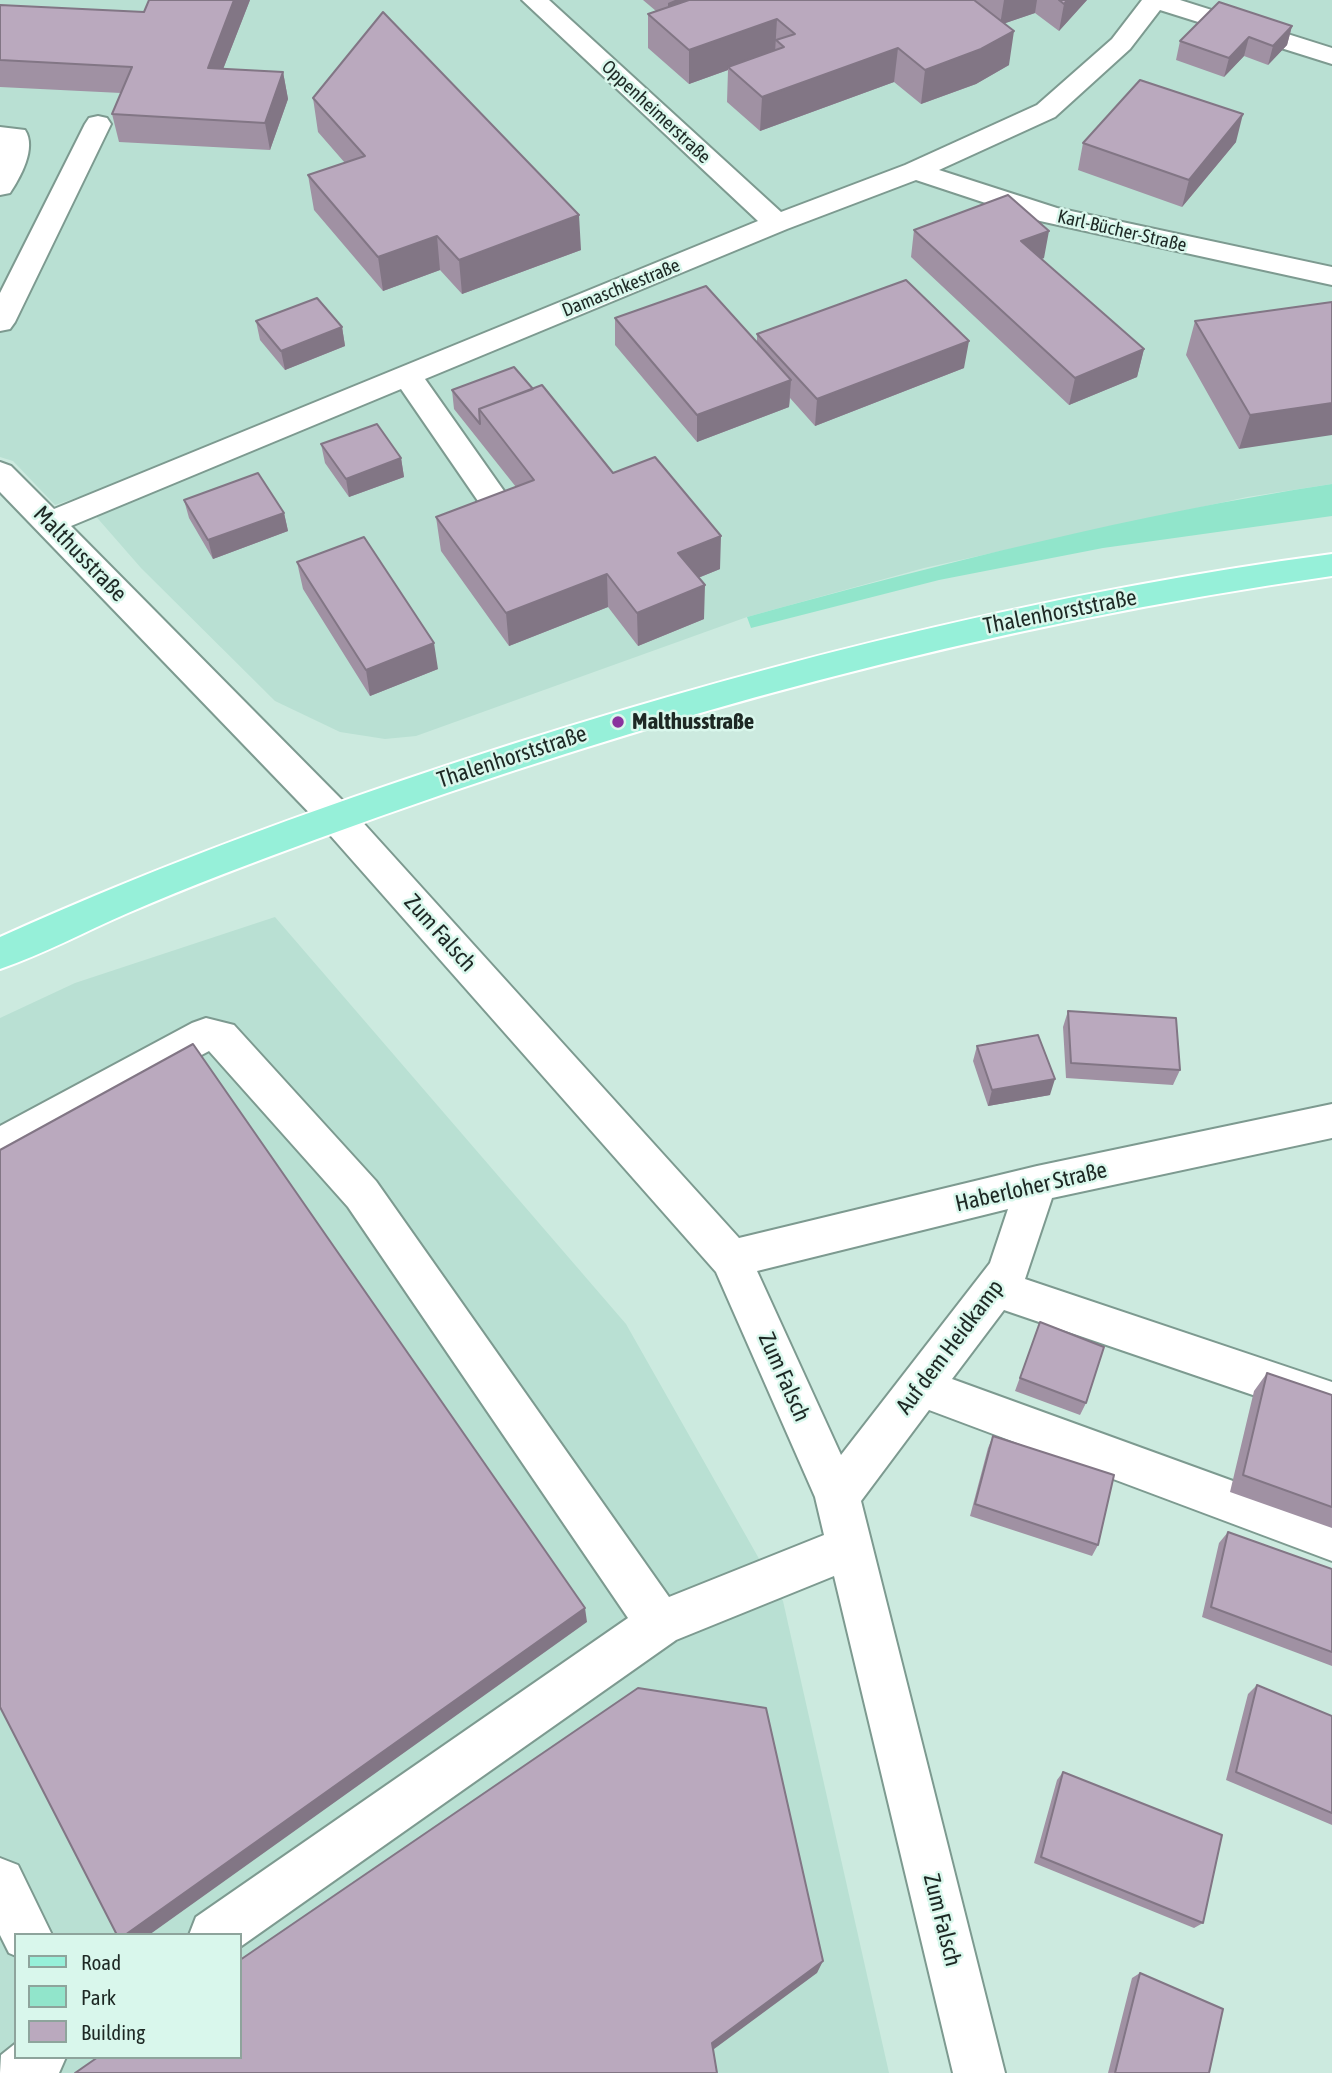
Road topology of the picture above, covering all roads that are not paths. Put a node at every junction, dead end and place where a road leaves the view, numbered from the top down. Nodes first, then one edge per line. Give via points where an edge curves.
1 (534, 0) edge
2 (1155, 0) edge
3 (1332, 56) edge
4 (97, 124) dead end
5 (0, 135) edge
6 (915, 171) junction
7 (0, 187) edge
8 (778, 223) junction
9 (1332, 276) edge
10 (0, 322) edge
11 (407, 376) junction
12 (0, 473) edge
13 (500, 509) edge
14 (51, 522) junction
15 (1332, 565) edge
16 (335, 816) junction
17 (0, 954) edge
18 (1332, 1121) edge
19 (0, 1146) edge
20 (1037, 1184) junction
21 (732, 1259) junction
22 (995, 1288) junction
23 (920, 1387) junction
24 (1332, 1402) edge
25 (837, 1496) junction
26 (1332, 1539) edge
27 (850, 1548) junction
28 (660, 1625) junction
29 (0, 1883) edge
30 (26, 1933) edge
31 (217, 1933) edge
32 (37, 2059) edge
33 (19, 2073) edge
34 (979, 2073) edge

1 - 8 street, Oppenheimerstraße
2 - 3 street
2 - 6 street, Damaschkestraße via 1121,44 1046,111
4 - 10 street
5 - 7 street via 16,136 15,155
6 - 8 street, Damaschkestraße
6 - 9 street, Karl-Bücher-Straße via 1050,215
8 - 11 street, Damaschkestraße
11 - 13 street
11 - 14 street, Damaschkestraße
12 - 14 street, Malthusstraße
14 - 16 street, Malthusstraße
15 - 16 main road, Thalenhorststraße via 1259,573 1013,620 721,691
16 - 17 main road, Thalenhorststraße
16 - 21 street, Zum Falsch
18 - 20 street, Haberloher Straße
19 - 28 street via 175,1049 206,1034 220,1037 362,1194
20 - 21 street, Haberloher Straße
20 - 22 street, Auf dem Heidkamp via 1007,1273
21 - 25 street, Zum Falsch
22 - 23 street, Auf dem Heidkamp
22 - 24 street
23 - 25 street, Auf dem Heidkamp
23 - 26 street
25 - 27 street, Zum Falsch
27 - 28 street via 774,1574
27 - 34 street, Zum Falsch
28 - 31 street
29 - 30 street
32 - 33 street

